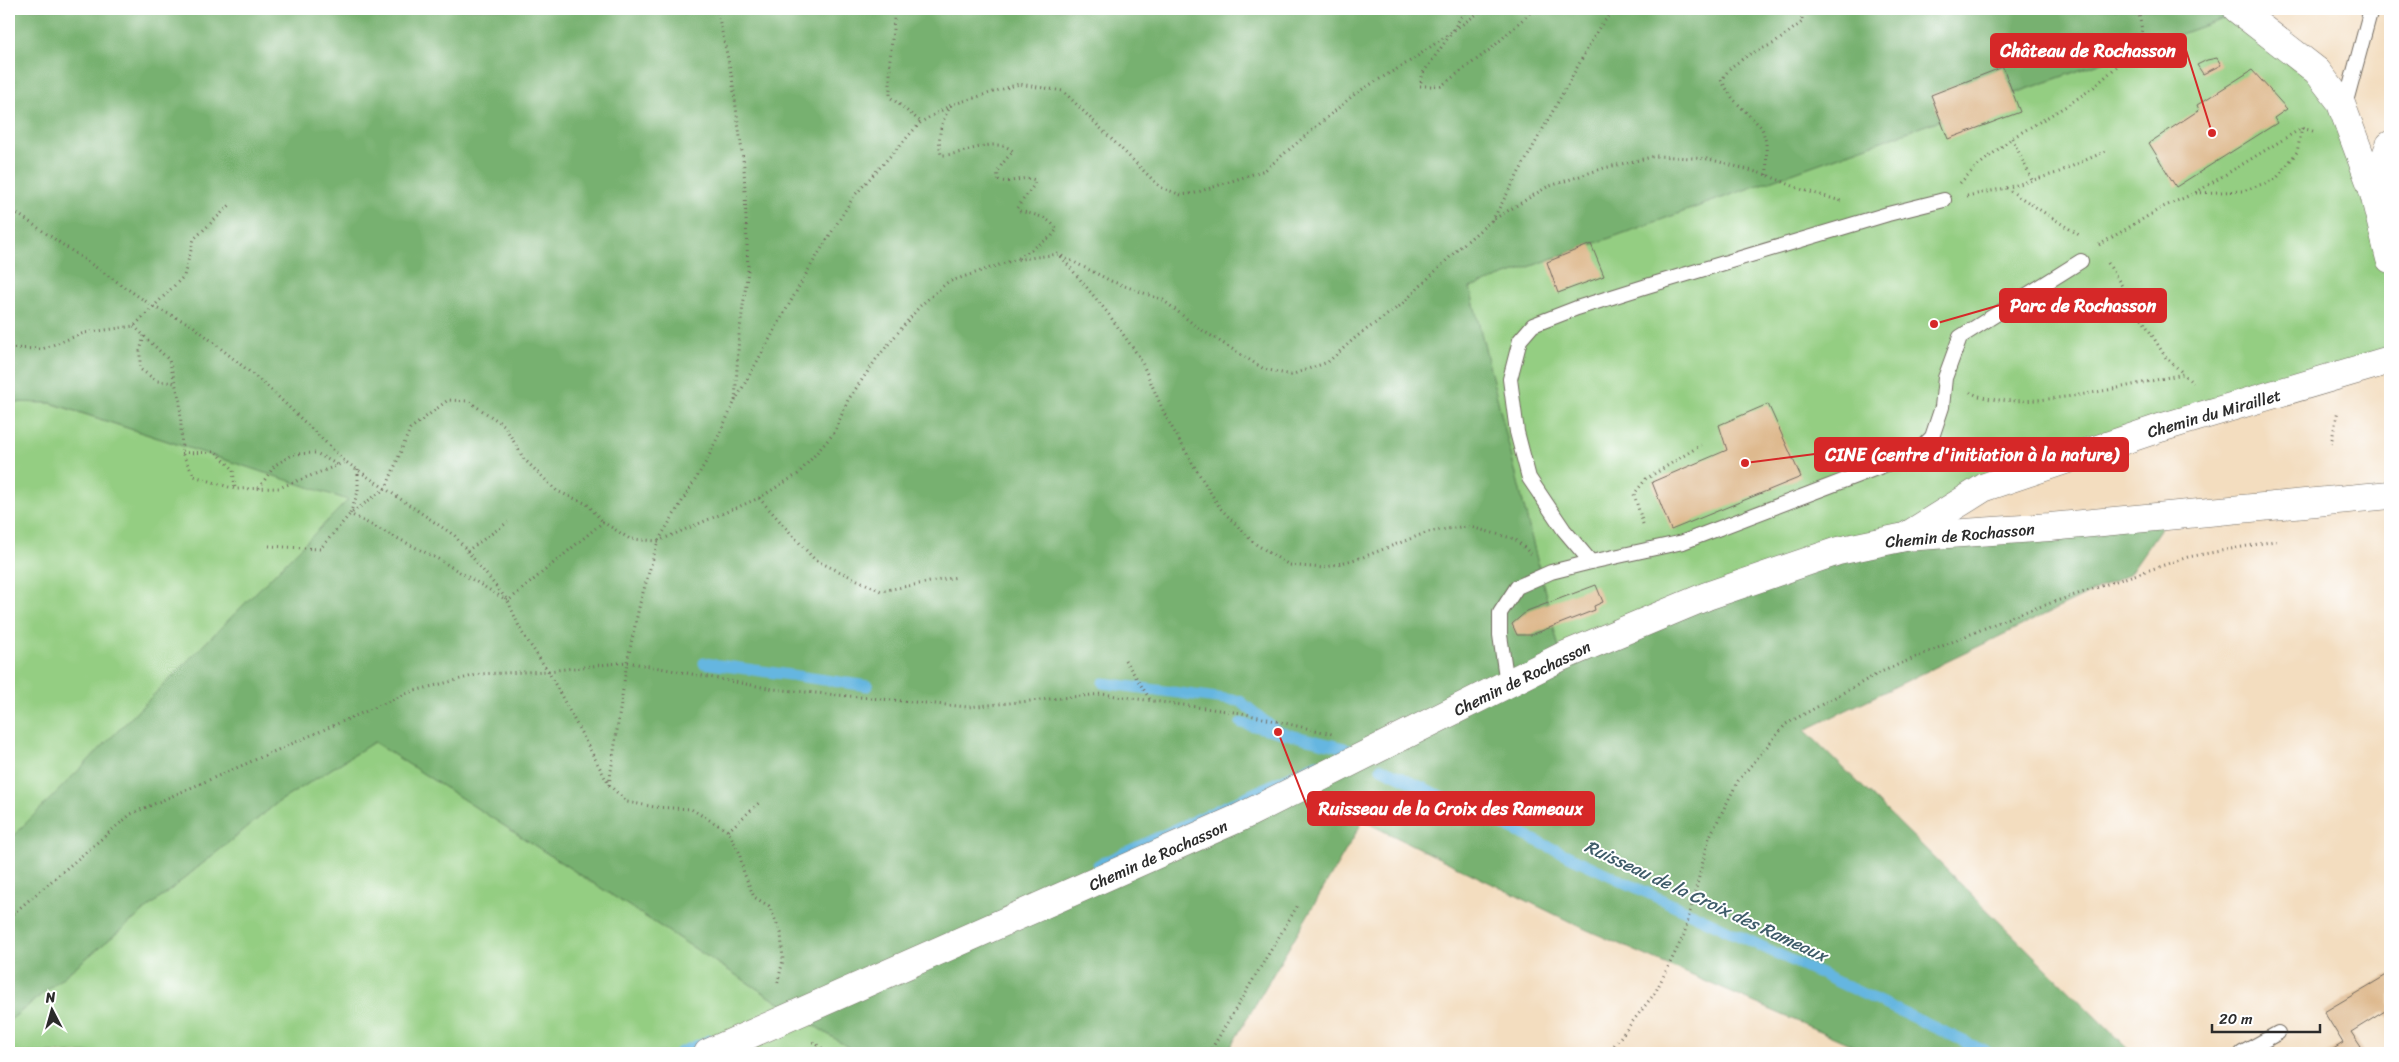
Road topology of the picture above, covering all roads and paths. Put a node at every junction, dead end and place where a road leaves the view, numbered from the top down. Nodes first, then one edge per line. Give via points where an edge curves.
1 (717, 9) edge
2 (895, 9) edge
3 (1466, 9) edge
4 (1484, 9) edge
5 (1534, 9) edge
6 (1616, 9) edge
7 (1802, 9) edge
8 (2138, 9) edge
9 (2237, 9) edge
10 (2372, 9) edge
11 (1452, 32) junction
12 (952, 105) junction
13 (2344, 110) junction
14 (921, 122) junction
15 (2302, 128) junction
16 (2323, 135) dead end
17 (2012, 138) junction
18 (2390, 145) edge
19 (2106, 151) dead end
20 (1767, 175) junction
21 (2032, 180) junction
22 (2006, 188) junction
23 (2373, 190) junction
24 (2195, 193) junction
25 (1944, 200) junction
26 (231, 204) dead end
27 (9, 208) edge
28 (1888, 214) junction
29 (1491, 222) junction
30 (2097, 246) junction
31 (1059, 254) junction
32 (2102, 254) dead end
33 (2390, 259) edge
34 (1014, 260) junction
35 (2081, 261) joint
36 (2107, 262) dead end
37 (154, 307) junction
38 (134, 326) junction
39 (144, 336) junction
40 (9, 348) edge
41 (2390, 360) edge
42 (2183, 374) junction
43 (1945, 378) junction
44 (175, 383) junction
45 (735, 401) junction
46 (2339, 406) dead end
47 (2219, 411) junction
48 (2331, 444) dead end
49 (1701, 445) dead end
50 (182, 453) junction
51 (346, 462) junction
52 (338, 465) junction
53 (358, 469) junction
54 (386, 488) junction
55 (235, 489) junction
56 (258, 489) junction
57 (2390, 495) edge
58 (759, 498) junction
59 (350, 514) junction
60 (508, 522) dead end
61 (603, 522) junction
62 (1905, 537) junction
63 (2283, 540) dead end
64 (658, 541) junction
65 (269, 546) dead end
66 (1650, 549) junction
67 (467, 550) junction
68 (1591, 562) junction
69 (1551, 572) junction
70 (957, 577) dead end
71 (508, 601) junction
72 (1125, 660) dead end
73 (627, 662) junction
74 (548, 671) junction
75 (1507, 684) junction
76 (1151, 701) junction
77 (1335, 735) dead end
78 (609, 785) junction
79 (761, 801) dead end
80 (728, 831) junction
81 (1298, 905) dead end
82 (9, 917) edge
83 (787, 1017) junction
84 (2278, 1033) dead end
85 (708, 1053) edge
86 (1209, 1053) edge
87 (1608, 1053) edge
88 (2242, 1053) edge

1 - 45 path via 732,77 744,167 748,270 739,335
2 - 14 path via 890,97
3 - 11 path
4 - 11 path
5 - 11 path via 1492,48 1441,86 1420,86 1423,73
6 - 29 path via 1600,26
7 - 20 path via 1802,22 1775,43 1731,67 1721,80 1732,98 1762,128
8 - 17 path via 2142,30 2138,45 2124,60 2094,87
9 - 13 street via 2317,71
10 - 13 lane
11 - 12 path via 1356,93 1265,170 1195,193 1181,195 1160,187 1063,91 1019,84
12 - 14 path
12 - 34 path via 942,120 938,140 941,155 997,144 1006,146 1012,152 998,170 999,180 1005,183 1028,177 1034,180 1034,185 1017,208 1040,215 1057,229 1052,236
13 - 23 street
14 - 45 path via 854,196
15 - 16 path
15 - 24 path
15 - 24 path via 2297,152 2276,179 2243,192
17 - 21 path
17 - 25 path via 1974,169
18 - 23 street
19 - 21 path via 2057,173
20 - 28 path via 1800,189
20 - 29 path via 1709,159 1656,156 1604,168 1547,187
21 - 22 path
22 - 25 path
22 - 30 path
23 - 33 street
24 - 30 path via 2162,207
25 - 28 lane
26 - 37 path via 194,239 184,276
27 - 37 path
28 - 68 lane via 1577,308 1533,325 1520,340 1510,379 1517,432 1529,478 1564,530
29 - 31 path via 1459,248 1401,305 1328,362 1291,375 1264,369 1197,327 1163,300 1111,281
30 - 32 path
30 - 35 path
31 - 34 path
31 - 69 path via 1140,358 1166,416 1194,466 1220,508 1254,543 1289,565 1323,568 1363,558 1428,532 1467,526 1515,539
34 - 58 path via 948,282 920,306 877,358 848,400 834,433 798,474
35 - 43 lane via 1960,337
36 - 42 path via 2166,358
37 - 38 path
37 - 51 path via 192,325 260,380
38 - 39 path
38 - 40 path via 84,333 42,349
39 - 44 path via 169,360
39 - 44 path via 140,369 157,381
41 - 47 street, Chemin du Miraillet
42 - 43 path via 2096,392 2012,402 1979,397
42 - 47 path
43 - 66 lane via 1942,407 1932,437 1916,453 1683,542
44 - 50 path via 180,400
45 - 64 path via 706,462
46 - 48 path
47 - 62 street, Chemin du Miraillet via 1985,487
49 - 66 path via 1646,479 1634,494
50 - 55 path via 194,476
50 - 55 path via 216,452 233,468
51 - 52 path
51 - 53 path
52 - 56 path via 279,488
52 - 56 path via 316,453 294,454 275,465
53 - 54 path
53 - 59 path via 358,492
54 - 59 path
54 - 61 path via 410,429 448,400 468,401 504,424 524,459 557,491 587,504
54 - 67 path via 455,536
55 - 56 path
57 - 62 street, Chemin de Rochasson
58 - 64 path
58 - 70 path via 814,560 881,591
59 - 65 path via 320,548
59 - 71 path
60 - 67 path
61 - 64 path via 630,539
61 - 71 path
62 - 75 street, Chemin de Rochasson via 1838,551 1706,596 1561,657
63 - 87 path via 2188,557 2018,614 1881,672 1786,724 1738,781 1709,838 1684,935 1654,994
64 - 73 path
66 - 68 lane
67 - 71 path
68 - 69 lane
69 - 75 lane via 1517,587 1500,613
71 - 74 path via 521,631
72 - 76 path
73 - 74 path
73 - 76 path via 774,689 968,707 1102,694
73 - 78 path
74 - 78 path
74 - 82 path via 480,674 410,692 131,814
75 - 83 street, Chemin de Rochasson via 1239,818
76 - 77 path via 1241,713
78 - 80 path via 627,802 691,809
79 - 80 path
80 - 83 path via 740,852 754,897 769,906 781,933 783,960 774,1011
81 - 86 path
83 - 85 street, Chemin de Rochasson
84 - 88 lane

